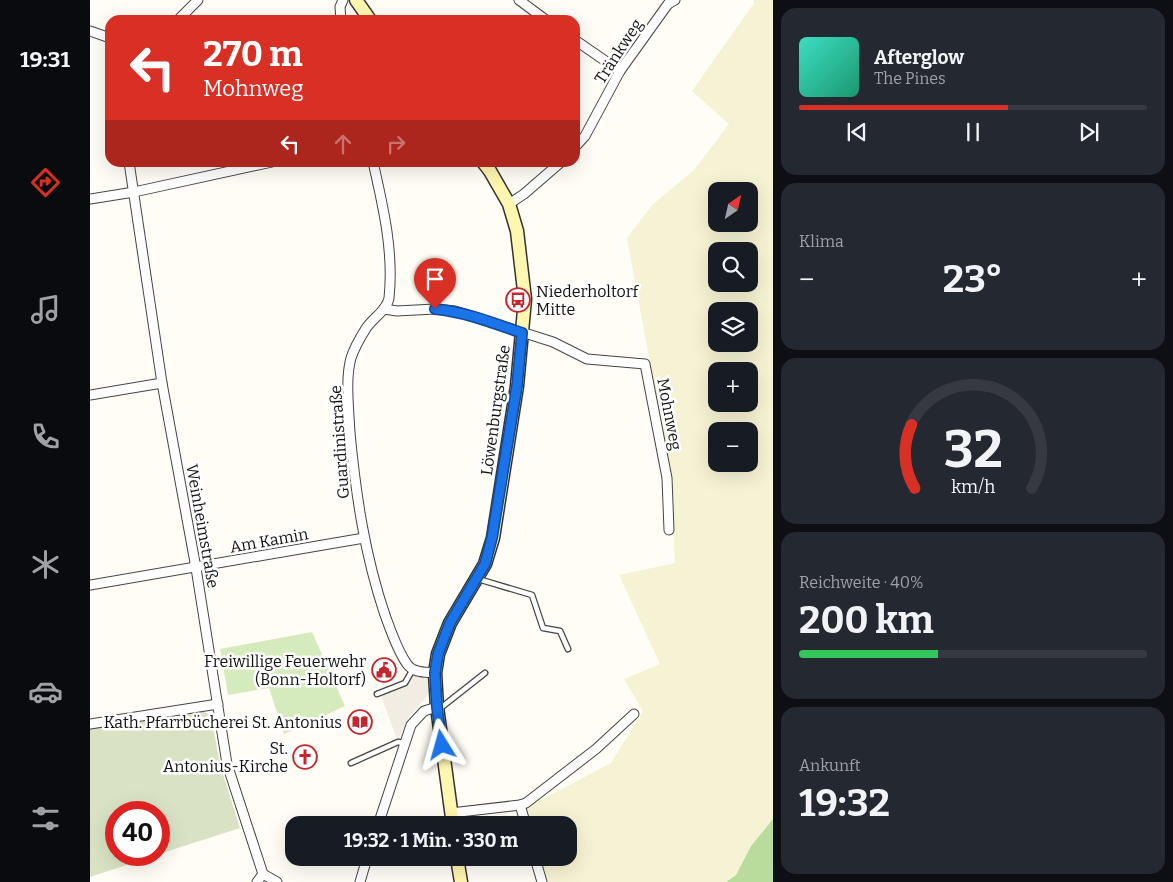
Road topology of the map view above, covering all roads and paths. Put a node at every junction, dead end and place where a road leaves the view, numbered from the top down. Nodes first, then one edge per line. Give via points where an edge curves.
1 (198, 0) edge
2 (343, 0) edge
3 (356, 0) edge
4 (519, 0) edge
5 (675, 0) edge
6 (183, 15) edge
7 (341, 15) edge
8 (366, 15) edge
9 (539, 15) edge
10 (90, 32) edge
11 (105, 36) edge
12 (580, 43) edge
13 (620, 71) junction
14 (580, 142) edge
15 (130, 167) edge
16 (249, 167) edge
17 (374, 167) edge
18 (487, 167) edge
19 (555, 167) edge
20 (134, 192) junction
21 (90, 199) edge
22 (509, 204) junction
23 (384, 309) junction
24 (522, 333) junction
25 (162, 383) junction
26 (90, 395) edge
27 (669, 530) dead end
28 (364, 538) junction
29 (196, 568) junction
30 (476, 578) junction
31 (90, 585) edge
32 (568, 649) dead end
33 (412, 669) junction
34 (435, 673) junction
35 (485, 673) dead end
36 (377, 694) dead end
37 (218, 704) junction
38 (437, 709) junction
39 (634, 714) dead end
40 (90, 724) edge
41 (404, 743) junction
42 (350, 763) dead end
43 (520, 805) junction
44 (381, 816) edge
45 (452, 816) edge
46 (467, 816) edge
47 (523, 816) edge
48 (365, 866) edge
49 (458, 866) edge
50 (537, 866) edge
51 (263, 874) junction
52 (257, 882) edge
53 (278, 882) edge
54 (360, 882) edge
55 (461, 882) edge
56 (542, 882) edge

1 - 6 street
2 - 7 street
3 - 8 street
4 - 9 street
5 - 13 street, Tränkweg via 668,4
10 - 11 street
12 - 13 street
13 - 14 street, Tränkweg
15 - 20 street, Weinheimstraße
16 - 20 street
17 - 23 street via 390,251 389,300
18 - 22 street, Löwenburgstraße
19 - 22 street
20 - 21 street
20 - 25 street, Weinheimstraße
22 - 24 street, Löwenburgstraße via 517,231 525,299
23 - 24 street, Mohnweg via 454,311
23 - 28 street, Guardinistraße via 364,331 351,358 347,396 353,469
24 - 27 street, Mohnweg via 553,342 587,359 645,364 667,478
24 - 30 street, Löwenburgstraße via 517,386 492,538 485,564
25 - 26 street
25 - 29 street, Weinheimstraße
28 - 29 street, Am Kamin
28 - 33 street, Guardinistraße via 374,583 392,634
29 - 31 street, Am Kamin
29 - 37 street, Weinheimstraße
30 - 32 lane via 532,595 543,628 560,631
30 - 34 street, Löwenburgstraße via 450,623 438,654
33 - 34 street
33 - 36 lane via 405,683
34 - 38 street, Löwenburgstraße
35 - 38 lane
37 - 40 street
37 - 51 street, Weinheimstraße via 227,764
38 - 41 street via 424,710 411,725
38 - 45 street, Löwenburgstraße
39 - 43 street via 596,749
41 - 42 lane via 398,742
41 - 44 street
43 - 46 street
43 - 47 street
48 - 54 street
49 - 55 street
50 - 56 street
51 - 52 street
51 - 53 street

